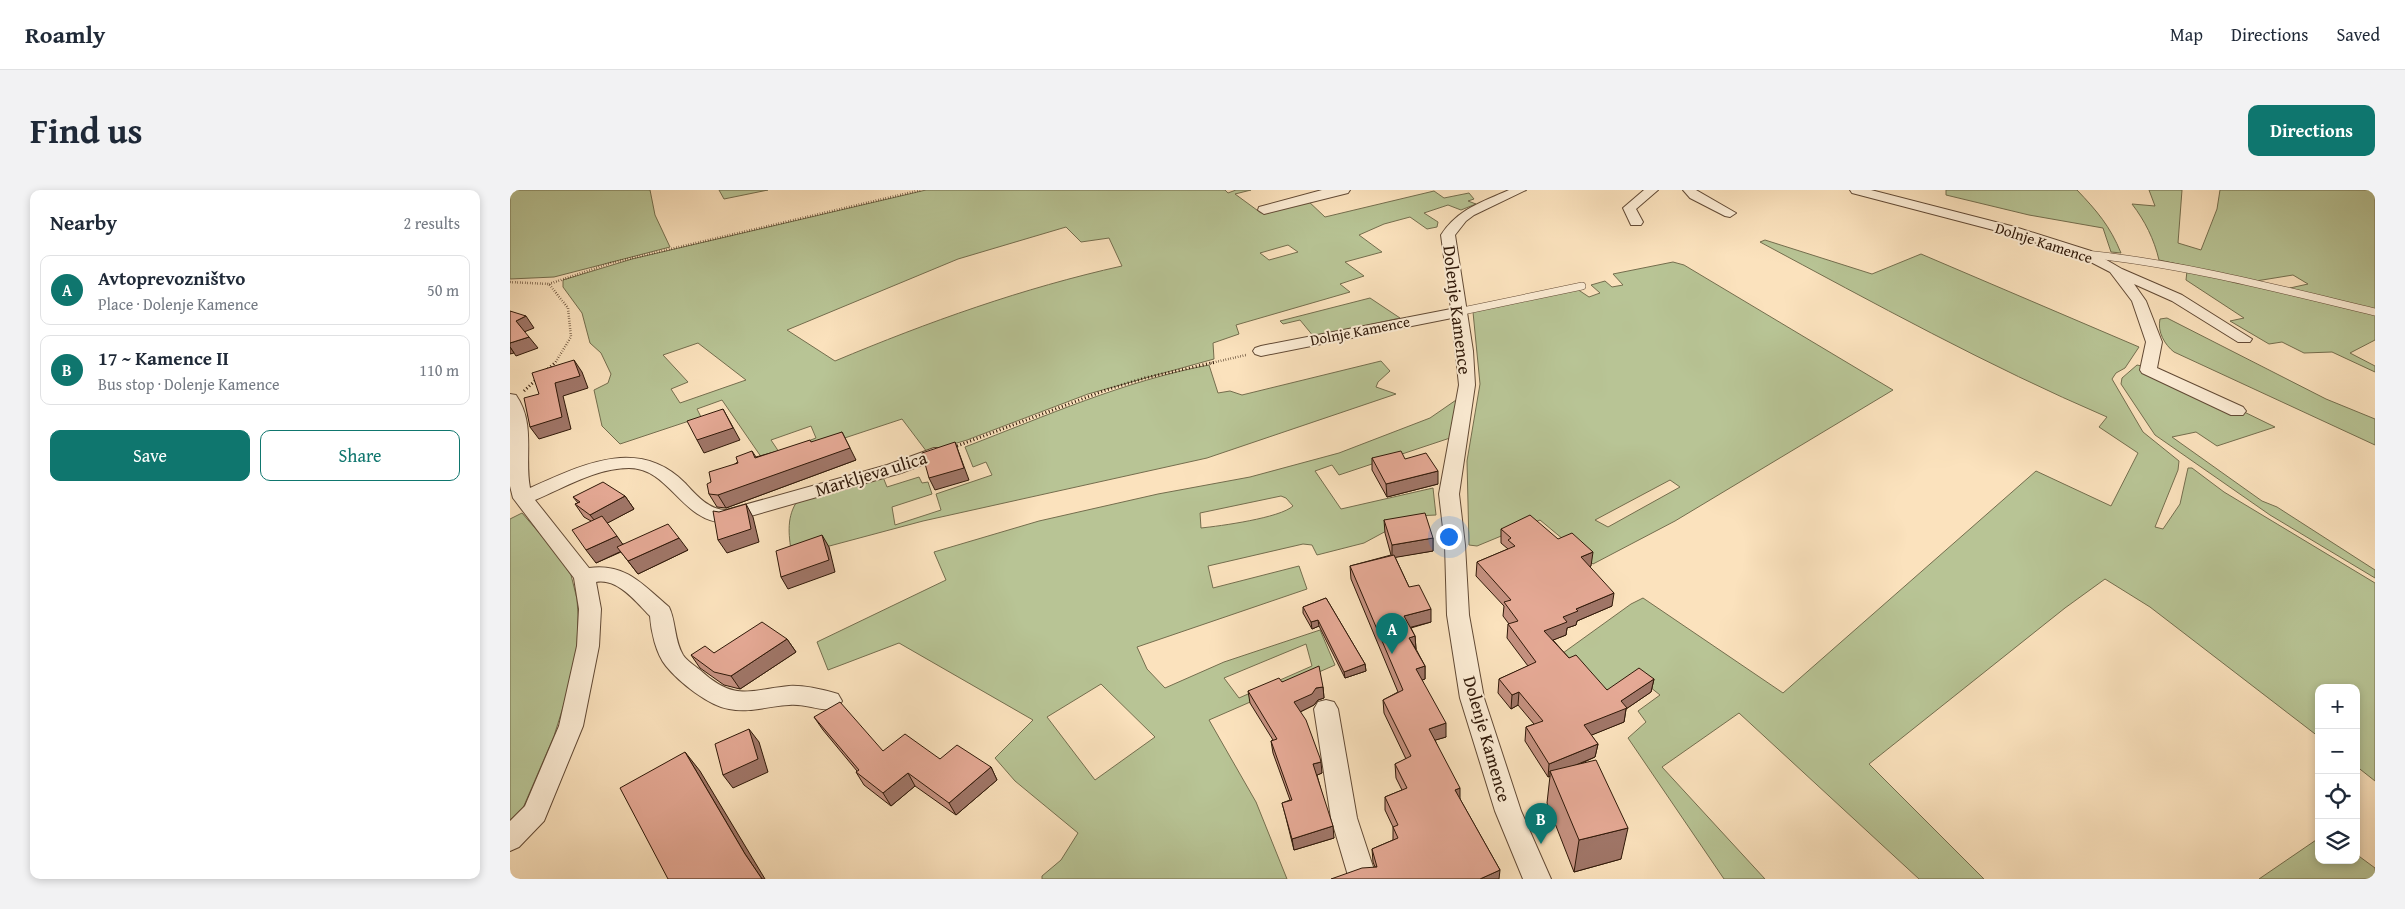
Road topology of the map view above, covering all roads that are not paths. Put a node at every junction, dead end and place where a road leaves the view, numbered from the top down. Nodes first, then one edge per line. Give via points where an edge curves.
1 (1344, 190) edge
2 (1520, 190) edge
3 (1652, 190) edge
4 (1689, 190) edge
5 (1856, 190) edge
6 (1264, 210) dead end
7 (1730, 213) dead end
8 (1636, 222) dead end
9 (2086, 254) junction
10 (2118, 272) junction
11 (1582, 286) dead end
12 (1458, 312) junction
13 (2375, 312) edge
14 (2244, 339) dead end
15 (1261, 351) road end
16 (511, 400) edge
17 (2237, 412) dead end
18 (940, 452) edge
19 (523, 498) junction
20 (584, 576) junction
21 (830, 701) dead end
22 (1326, 710) dead end
23 (510, 839) edge
24 (1363, 879) edge
25 (1537, 879) edge

1 - 6 street
2 - 12 street, Dolenje Kamence via 1462,216 1452,225 1448,245
3 - 8 street via 1629,208
4 - 7 street
5 - 9 street, Dolnje Kamence via 2010,230
9 - 10 street, Dolnje Kamence
9 - 13 lane via 2146,260
10 - 14 street via 2177,298
10 - 17 street, Dolnje Kamence via 2139,301 2154,342 2148,370
11 - 12 lane
12 - 15 street, Dolnje Kamence
12 - 25 street, Dolenje Kamence via 1467,385 1449,494 1458,615 1472,698 1508,811
16 - 19 street via 520,432 518,489
18 - 19 street, Markljeva ulica via 894,469 722,516 708,513 663,471 643,464 610,465
19 - 20 street
20 - 21 street via 605,573 628,583 661,613 662,628 674,660 701,685 727,700 752,702 791,695
20 - 23 street via 590,598 588,646 571,726 535,813
22 - 24 street via 1344,818

